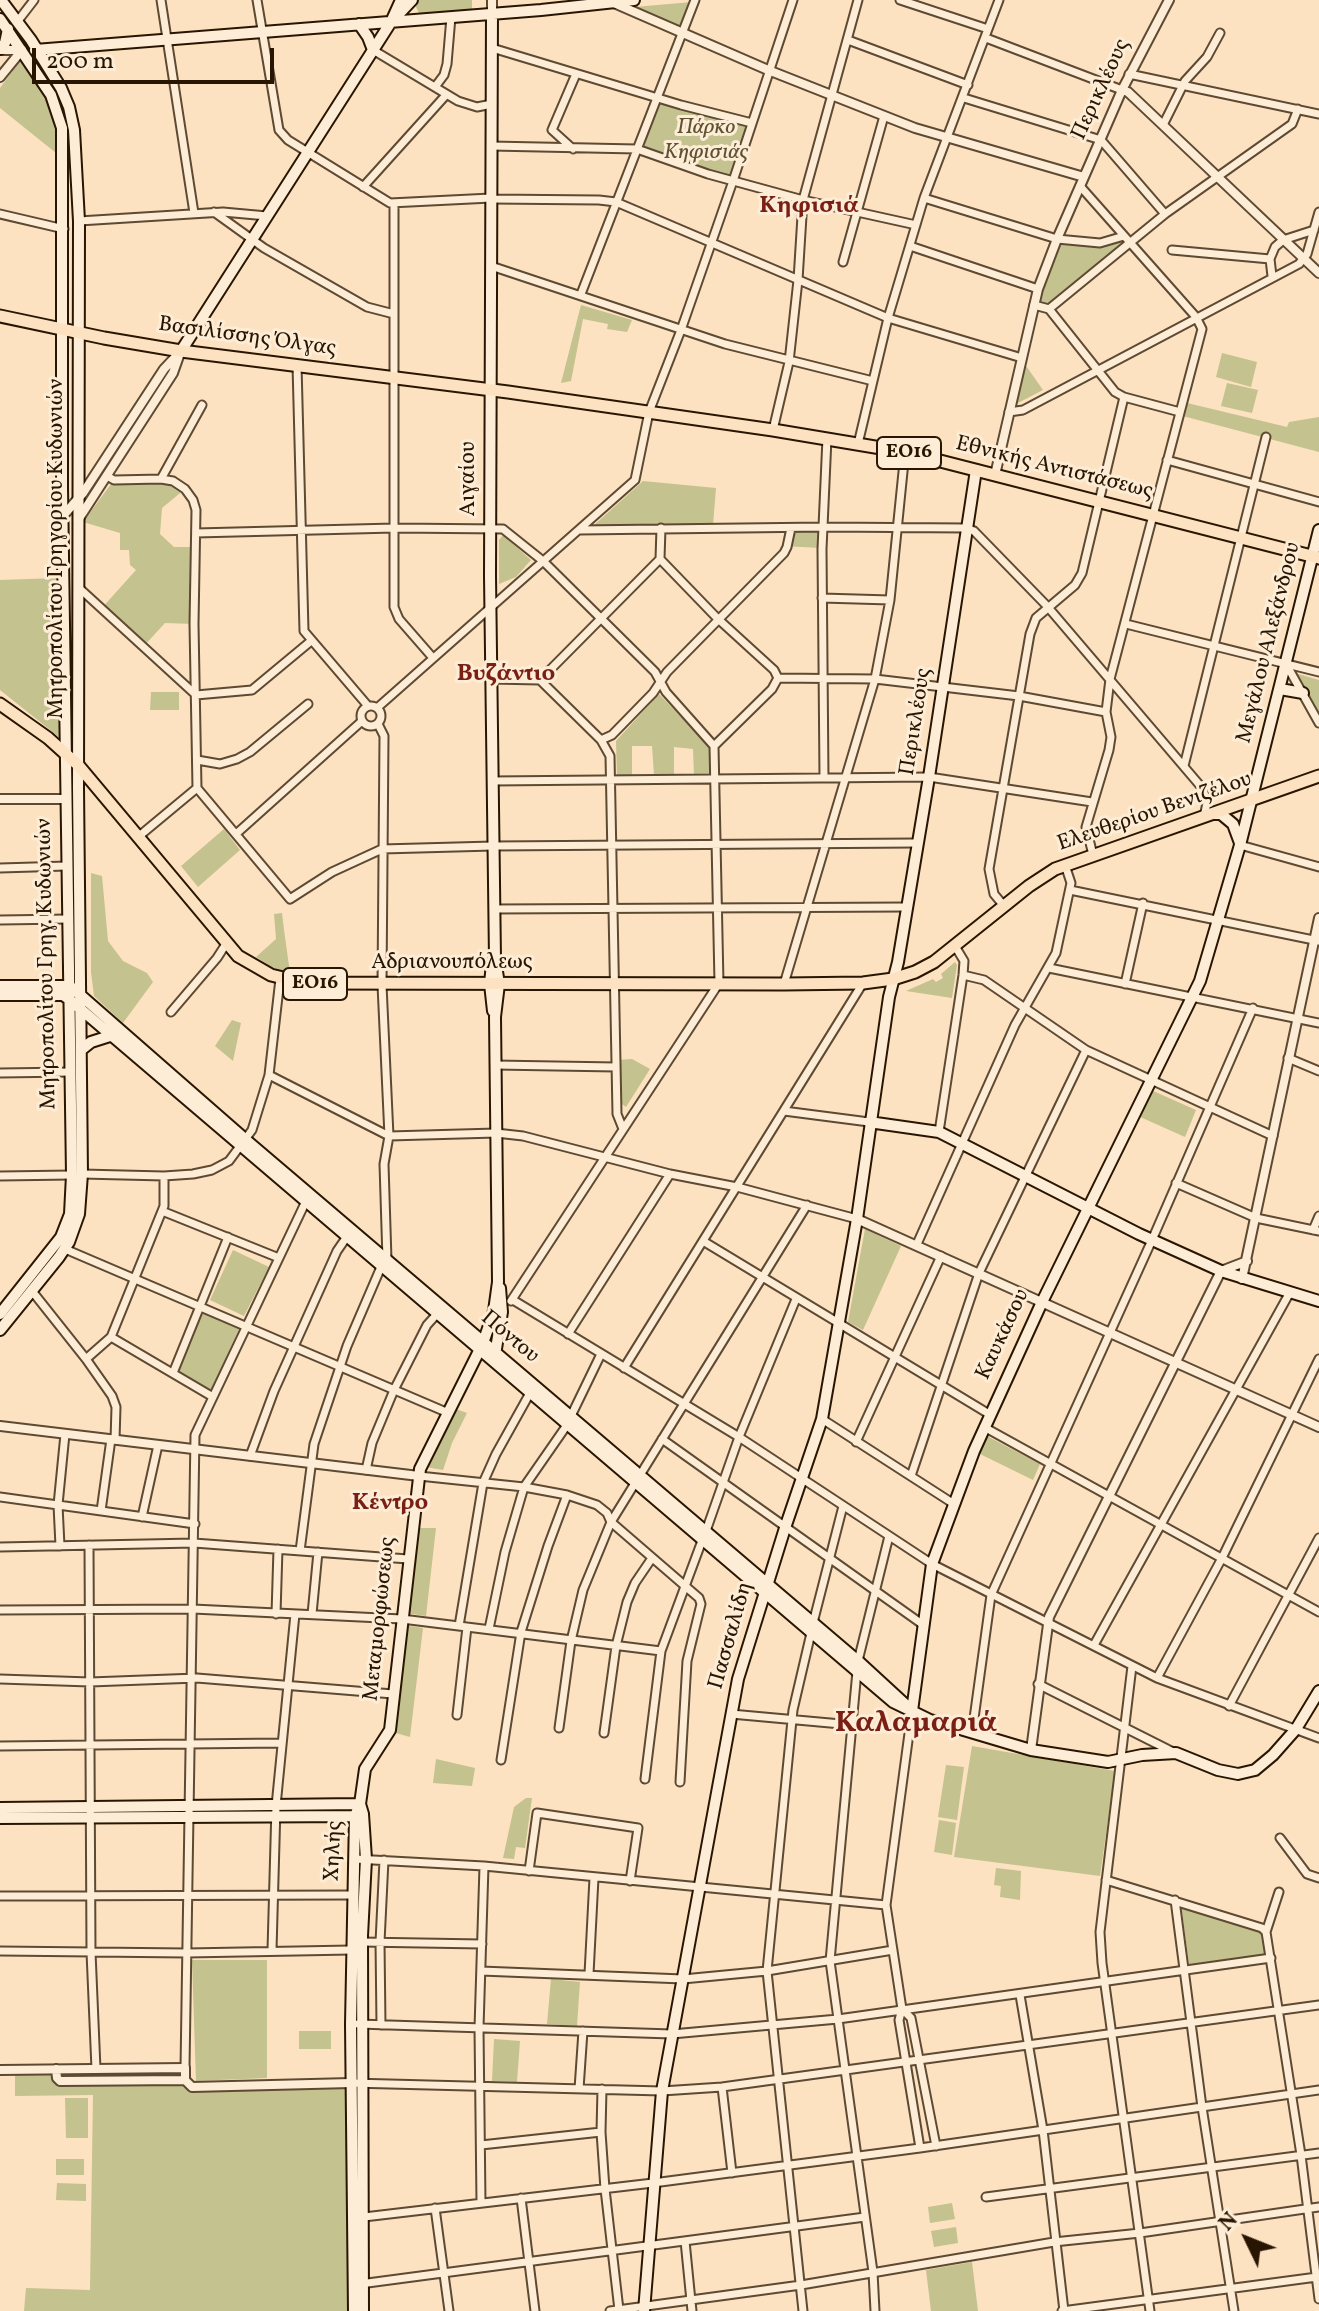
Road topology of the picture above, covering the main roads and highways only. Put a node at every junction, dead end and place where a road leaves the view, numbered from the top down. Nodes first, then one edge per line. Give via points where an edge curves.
1 (1, 0) edge
2 (401, 0) edge
3 (412, 0) edge
4 (634, 0) edge
5 (610, 1) edge
6 (543, 5) edge
7 (492, 14) junction
8 (0, 19) edge
9 (391, 22) junction
10 (359, 24) junction
11 (8, 29) junction
12 (0, 50) edge
13 (22, 50) junction
14 (37, 50) junction
15 (373, 50) junction
16 (0, 316) edge
17 (61, 329) junction
18 (78, 333) junction
19 (181, 351) junction
20 (491, 389) junction
21 (976, 470) junction
22 (1319, 530) edge
23 (1316, 557) edge
24 (1280, 689) junction
25 (1303, 693) road end
26 (0, 704) edge
27 (64, 752) junction
28 (78, 765) junction
29 (1319, 776) edge
30 (1251, 801) junction
31 (1209, 816) junction
32 (1240, 845) junction
33 (893, 979) junction
34 (494, 984) junction
35 (0, 986) edge
36 (70, 986) junction
37 (0, 995) edge
38 (1194, 997) joint
39 (76, 998) junction
40 (81, 1008) junction
41 (113, 1035) junction
42 (81, 1050) junction
43 (869, 1122) junction
44 (244, 1143) junction
45 (77, 1175) junction
46 (308, 1198) junction
47 (1088, 1207) junction
48 (384, 1264) junction
49 (1319, 1301) edge
50 (504, 1302) junction
51 (0, 1314) edge
52 (0, 1330) edge
53 (481, 1346) junction
54 (494, 1357) junction
55 (569, 1420) junction
56 (766, 1589) junction
57 (1319, 1691) edge
58 (912, 1711) junction
59 (360, 1804) junction
60 (0, 1808) edge
61 (91, 1812) junction
62 (276, 1812) junction
63 (355, 1816) junction
64 (0, 1818) edge
65 (360, 1859) junction
66 (355, 1944) junction
67 (357, 2082) junction
68 (358, 2285) junction
69 (644, 2308) edge
70 (354, 2311) edge
71 (363, 2311) edge

1 - 14 main road, Μητροπολίτου Γρηγορίου Κυδωνιών
2 - 9 main road
3 - 9 main road
4 - 5 main road
5 - 6 main road
6 - 7 main road
7 - 9 main road
7 - 20 main road, Αιγαίου
8 - 11 main road, Μητροπολίτου Γρηγορίου Κυδωνιών
9 - 10 main road
9 - 15 main road
10 - 14 main road
10 - 15 main road
11 - 12 main road
11 - 13 main road, Μητροπολίτου Γρηγορίου Κυδωνιών
13 - 14 main road
13 - 17 main road, Μητροπολίτου Γρηγορίου Κυδωνιών via 61,119
14 - 18 main road, Μητροπολίτου Γρηγορίου Κυδωνιών via 71,113 79,221
15 - 19 main road
16 - 17 main road, Βασιλίσσης Όλγας / ΕΟ16
17 - 18 main road, Βασιλίσσης Όλγας / ΕΟ16
17 - 27 main road, Μητροπολίτου Γρηγορίου Κυδωνιών
18 - 19 main road, Βασιλίσσης Όλγας / ΕΟ16
18 - 28 main road, Μητροπολίτου Γρηγορίου Κυδωνιών
19 - 20 main road, Βασιλίσσης Όλγας / ΕΟ16
20 - 21 main road, Εθνικής Αντιστάσεως / ΕΟ16 via 827,438
20 - 34 main road, Αιγαίου
21 - 23 main road, Εθνικής Αντιστάσεως / ΕΟ16
21 - 33 main road, Περικλέους
22 - 23 main road, Μεγάλου Αλεξάνδρου
23 - 24 main road, Μεγάλου Αλεξάνδρου
24 - 25 main road
24 - 30 main road, Μεγάλου Αλεξάνδρου
26 - 27 main road, ΕΟ16
27 - 28 main road, Αδριανουπόλεως / ΕΟ16
27 - 36 main road, Μητροπολίτου Γρηγ. Κυδωνιών
28 - 34 main road, Αδριανουπόλεως / ΕΟ16 via 226,944 250,965 300,983
28 - 39 main road, Μητροπολίτου Γρηγ. Κυδωνιών
29 - 30 main road, Ελευθερίου Βενιζέλου / ΕΟ16
30 - 31 main road, Ελευθερίου Βενιζέλου / ΕΟ16
30 - 32 main road, Μεγάλου Αλεξάνδρου
31 - 32 main road via 1221,814 1233,824
31 - 33 main road, Ελευθερίου Βενιζέλου / ΕΟ16 via 1065,864 955,946 919,970
32 - 38 main road, Μεγάλου Αλεξάνδρου
33 - 34 main road, Αδριανουπόλεως / ΕΟ16
33 - 43 main road, Πασσαλίδη
34 - 50 main road, Αιγαίου via 498,1282
35 - 36 main road
36 - 39 main road, Μητροπολίτου Γρηγ. Κυδωνιών
37 - 39 main road
38 - 47 main road, Καυκάσου
39 - 40 main road, Πόντου
39 - 44 main road, Πόντου
39 - 45 main road, Μητροπολίτου Γρηγ. Κυδωνιών via 71,1072
40 - 41 main road, Πόντου
40 - 42 main road, Μητροπολίτου Γρηγ. Κυδωνιών
41 - 42 main road
41 - 44 main road, Πόντου
42 - 45 main road, Μητροπολίτου Γρηγ. Κυδωνιών
43 - 47 main road via 939,1132
43 - 56 main road, Πασσαλίδη via 822,1419
44 - 46 main road, Πόντου
45 - 51 main road via 61,1237
45 - 52 main road via 77,1221 65,1249
46 - 48 main road, Πόντου
46 - 48 main road, Πόντου via 346,1238
47 - 49 main road via 1221,1271
47 - 58 main road, Καυκάσου via 989,1414 932,1564
48 - 53 main road, Πόντου
48 - 53 main road, Πόντου
50 - 53 main road, Αιγαίου
50 - 54 main road, Αιγαίου
53 - 54 main road, Πόντου
53 - 59 main road, Μεταμορφώσεως via 419,1476 390,1730 365,1769
54 - 55 main road, Πόντου
54 - 55 main road, Πόντου via 530,1393
55 - 56 main road, Πόντου
56 - 58 main road, Πόντου
56 - 69 main road, Πασσαλίδη via 738,1679 662,2091
57 - 58 main road, Πόντου via 1296,1729 1247,1773 1222,1772 1176,1753 1097,1761 1031,1750
59 - 62 main road
59 - 63 main road, Χηλής
59 - 65 main road, Χηλής
60 - 61 main road
61 - 62 main road
61 - 64 main road
62 - 63 main road
63 - 65 main road, Χηλής
65 - 66 main road, Χηλής
65 - 66 main road, Χηλής via 353,1895
66 - 67 main road, Χηλής
67 - 68 main road, Χηλής
67 - 68 main road, Χηλής via 364,2217
68 - 70 main road, Χηλής
68 - 71 main road, Χηλής

